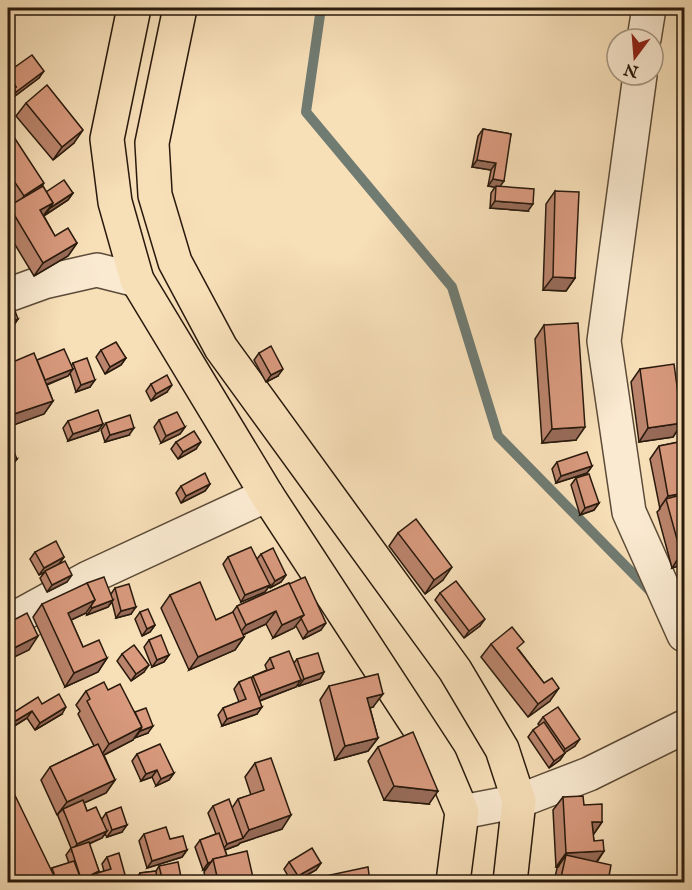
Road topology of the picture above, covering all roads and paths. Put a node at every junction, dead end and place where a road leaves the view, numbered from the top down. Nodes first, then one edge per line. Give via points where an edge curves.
1 (134, 8) edge
2 (180, 8) edge
3 (649, 8) edge
4 (646, 27) edge
5 (638, 87) edge
6 (137, 280) junction
7 (8, 296) edge
8 (267, 495) junction
9 (8, 622) edge
10 (684, 635) edge
11 (684, 727) edge
12 (519, 801) junction
13 (462, 812) junction
14 (453, 882) edge
15 (510, 882) edge

1 - 6 main road via 107,139 115,202
2 - 12 main road via 152,143 155,195 175,262 221,348 455,670 502,749
3 - 4 street
5 - 10 street via 604,341 629,512
6 - 7 street via 97,270 44,282
6 - 8 main road
8 - 9 street via 88,579
8 - 13 main road via 440,760
11 - 12 street via 589,774
12 - 13 street
12 - 15 main road
13 - 14 main road

